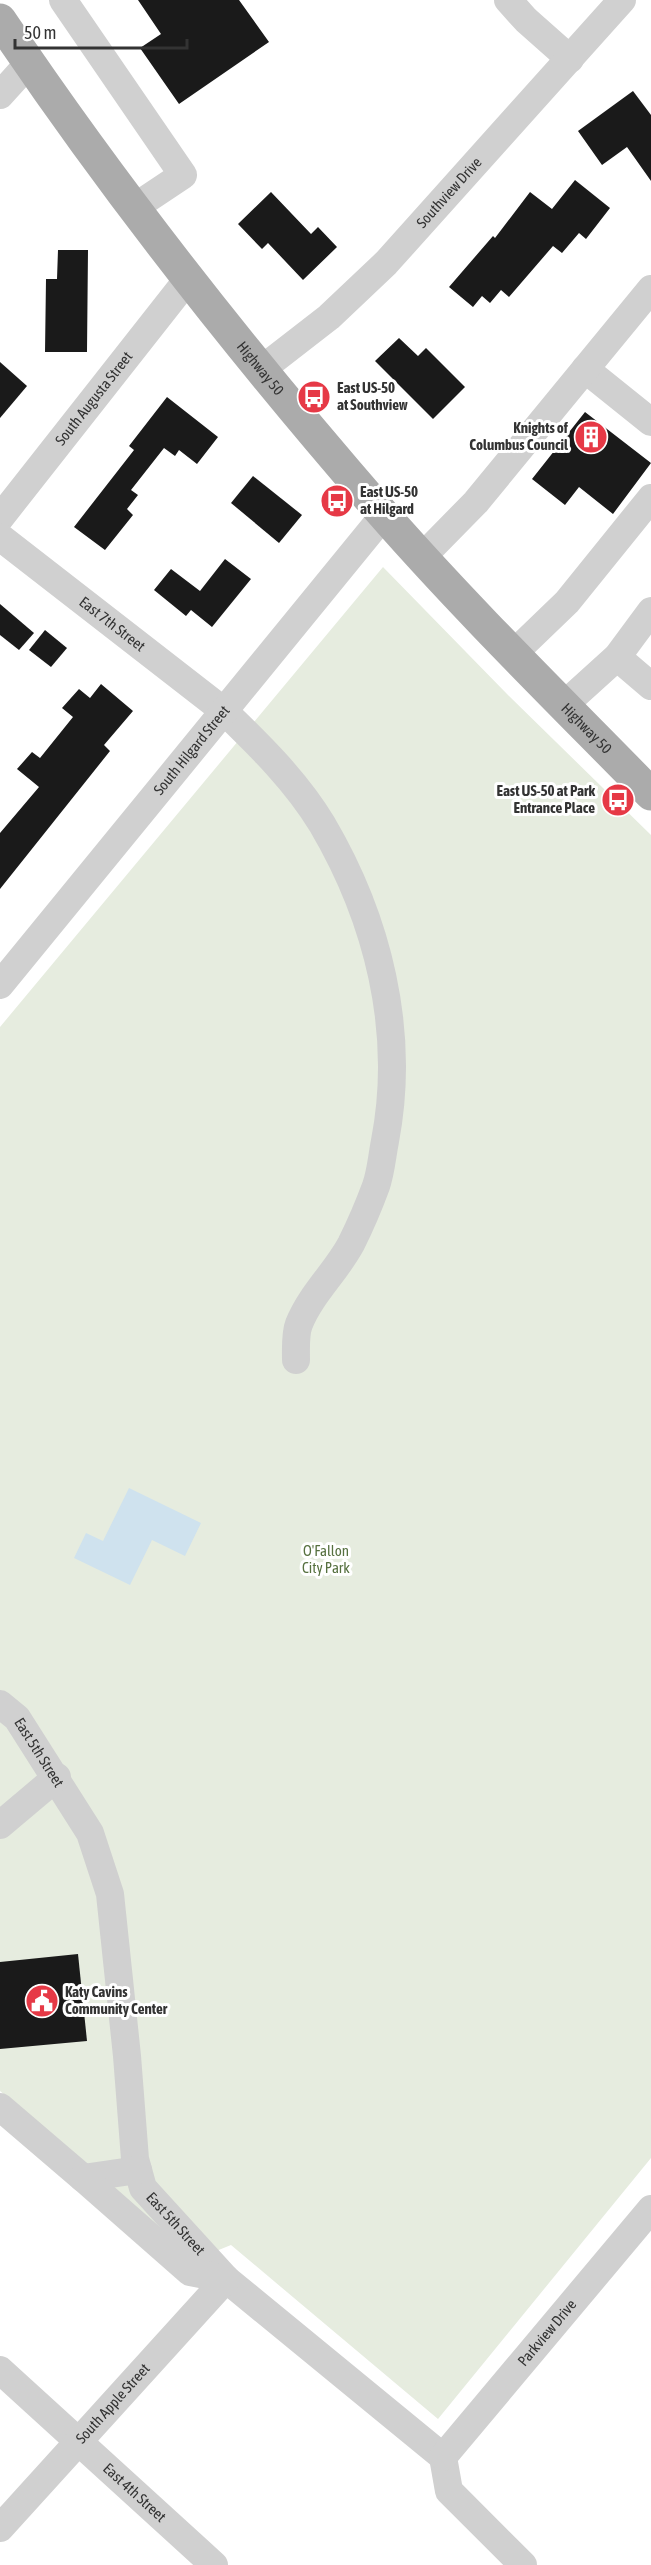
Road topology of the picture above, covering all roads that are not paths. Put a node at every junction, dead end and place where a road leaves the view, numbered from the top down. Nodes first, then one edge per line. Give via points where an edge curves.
1 (63, 0) edge
2 (508, 0) edge
3 (622, 0) edge
4 (0, 20) edge
5 (570, 59) junction
6 (28, 63) junction
7 (0, 95) edge
8 (135, 207) junction
9 (188, 279) junction
10 (651, 289) edge
11 (262, 369) junction
12 (585, 369) junction
13 (651, 422) edge
14 (651, 498) edge
15 (384, 515) junction
16 (0, 518) edge
17 (0, 537) edge
18 (422, 557) junction
19 (651, 611) edge
20 (513, 654) junction
21 (617, 657) junction
22 (651, 686) edge
23 (564, 705) junction
24 (224, 711) junction
25 (651, 794) edge
26 (0, 985) edge
27 (296, 1360) dead end
28 (2, 1711) edge
29 (57, 1778) junction
30 (0, 1825) edge
31 (0, 2107) edge
32 (138, 2170) junction
33 (83, 2178) junction
34 (651, 2210) edge
35 (226, 2279) junction
36 (0, 2370) edge
37 (79, 2442) junction
38 (443, 2457) junction
39 (0, 2528) edge
40 (214, 2565) edge
41 (523, 2565) edge

1 - 8 street via 183,175
2 - 5 street
3 - 5 street, Southview Drive
4 - 6 main road, Highway 50
5 - 11 street, Southview Drive via 386,263 329,317
6 - 7 street
6 - 8 main road, Highway 50
8 - 9 main road, Highway 50
9 - 11 main road, Highway 50
9 - 16 street, South Augusta Street
10 - 12 street
11 - 15 main road, Highway 50
12 - 13 street
12 - 18 street via 476,502
14 - 20 street via 567,602
15 - 18 main road, Highway 50
15 - 24 street, South Hilgard Street
17 - 24 street, East 7th Street
18 - 20 main road, Highway 50
19 - 21 street
20 - 23 main road, Highway 50
21 - 22 street
21 - 23 street
23 - 25 main road, Highway 50
24 - 26 street, South Hilgard Street
24 - 27 street, East 7th Street via 276,762 321,822 354,885 383,974 393,1051 390,1117 377,1184 350,1245 310,1301 298,1326
28 - 29 street, East 5th Street via 17,1718
29 - 30 street
29 - 32 street, East 5th Street via 90,1833 110,1894
31 - 33 street
32 - 33 street
32 - 35 street, East 5th Street via 143,2188
33 - 35 street via 190,2272
34 - 38 street, Parkview Drive
35 - 37 street, South Apple Street
35 - 38 street, East 5th Street
36 - 37 street, East 4th Street
37 - 39 street, South Apple Street
37 - 40 street, East 4th Street
38 - 41 street via 449,2491

